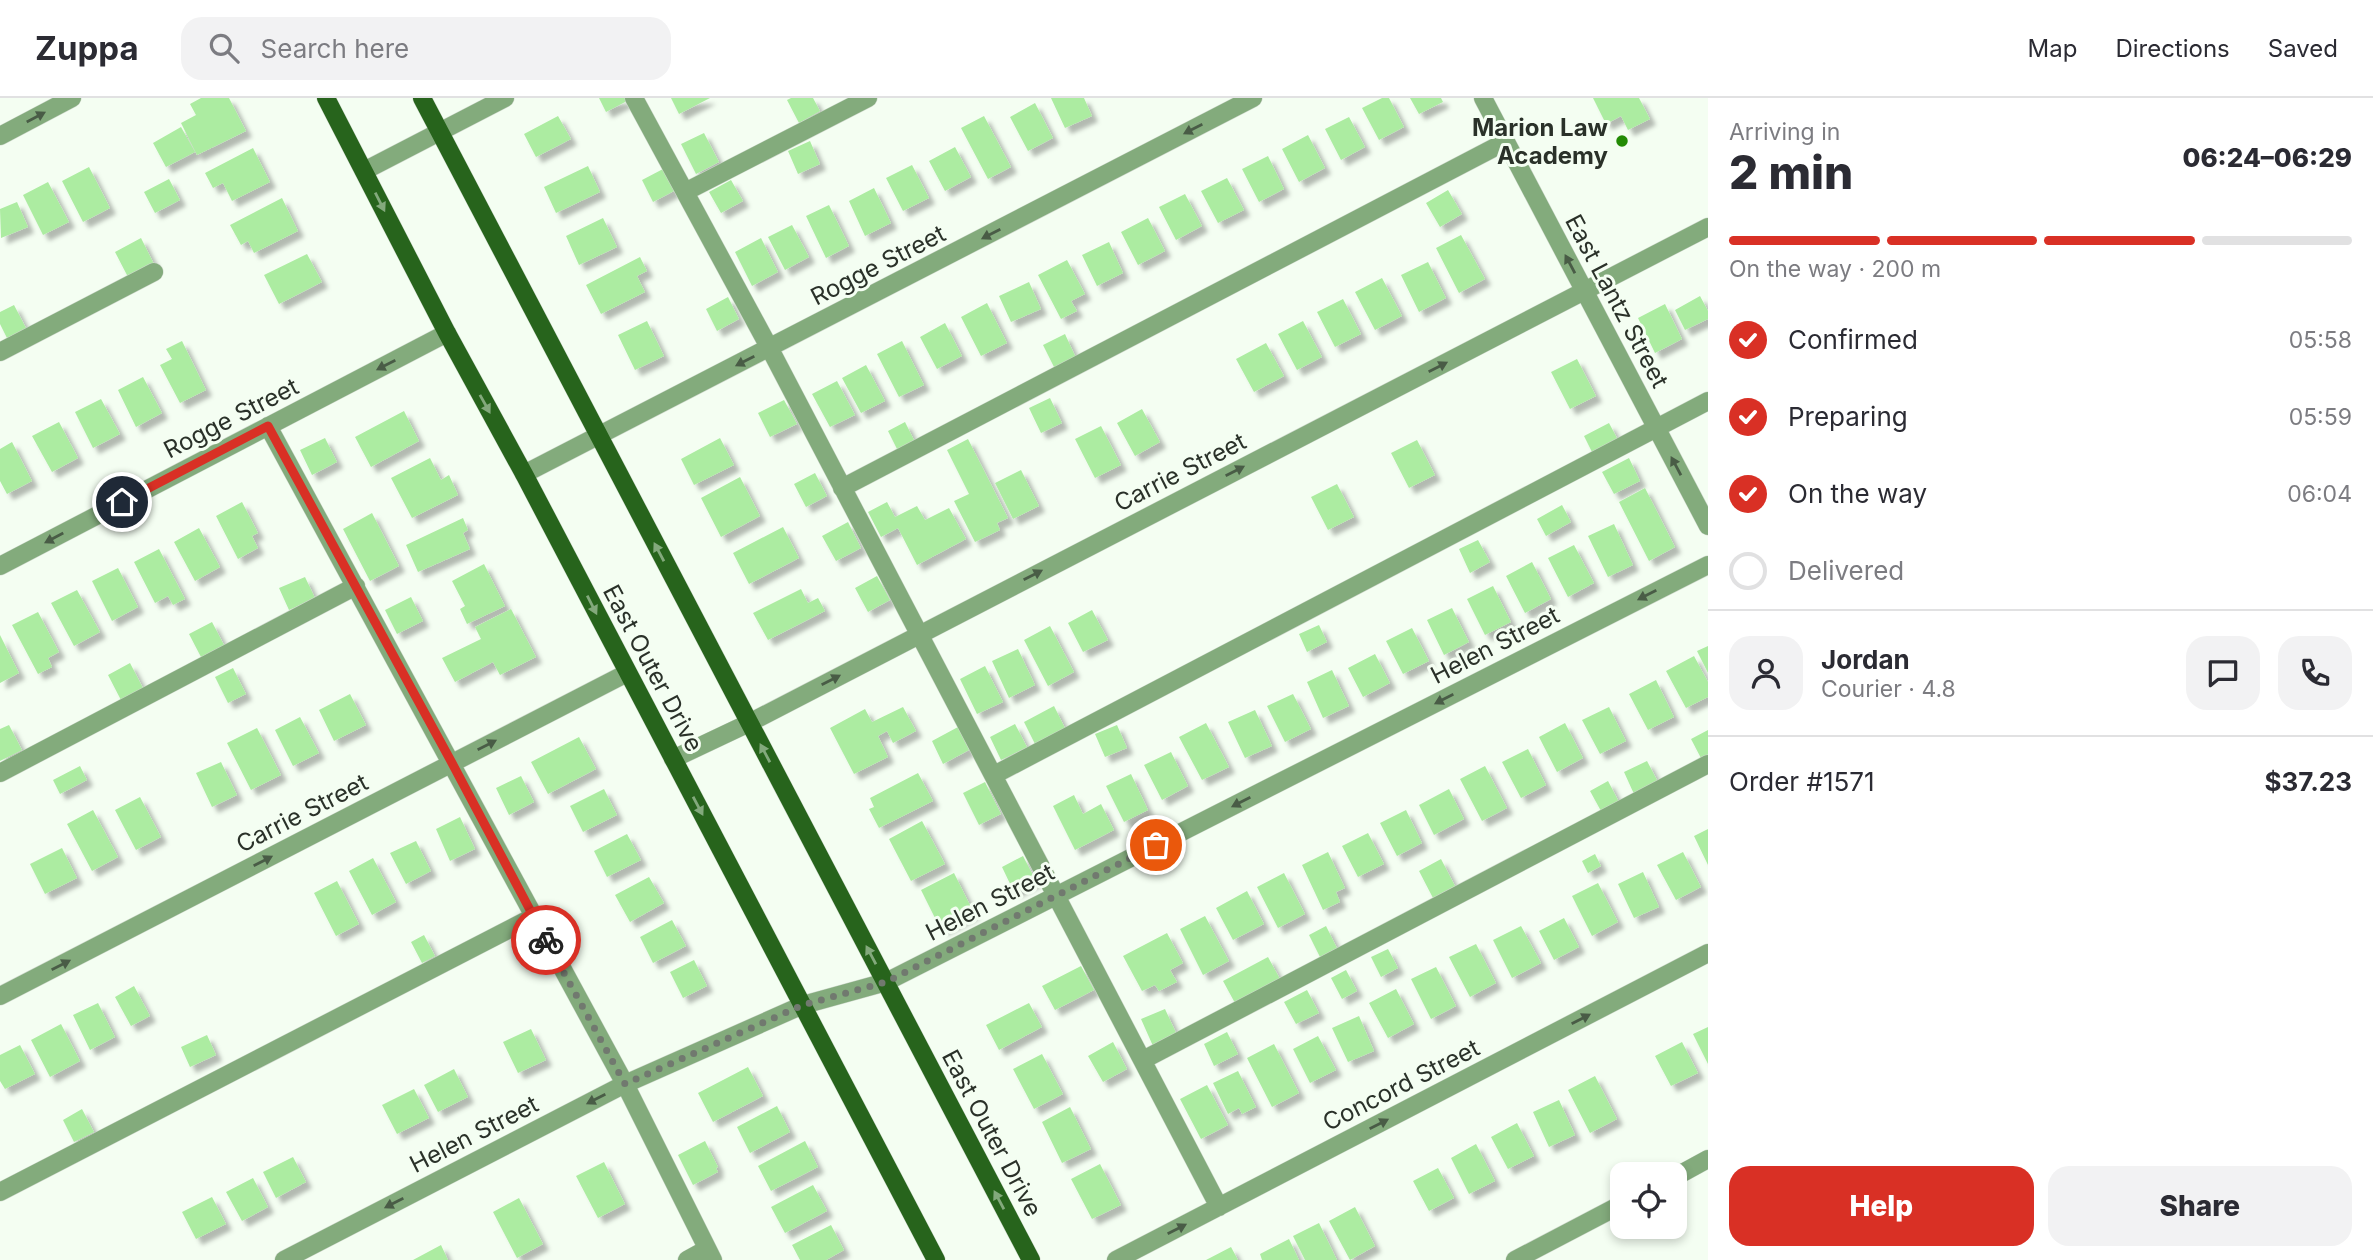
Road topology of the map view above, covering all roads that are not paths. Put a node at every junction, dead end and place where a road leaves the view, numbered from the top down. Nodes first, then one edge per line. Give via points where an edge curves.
1 (72, 98) edge
2 (326, 98) edge
3 (422, 98) edge
4 (505, 98) edge
5 (634, 98) edge
6 (868, 98) edge
7 (1253, 98) edge
8 (1483, 98) edge
9 (440, 132) junction
10 (0, 135) edge
11 (1506, 142) junction
12 (364, 171) junction
13 (685, 192) junction
14 (1708, 227) edge
15 (154, 272) dead end
16 (1584, 291) junction
17 (447, 333) junction
18 (770, 349) junction
19 (0, 352) edge
20 (1708, 401) edge
21 (268, 426) junction
22 (1656, 428) junction
23 (599, 437) junction
24 (524, 474) junction
25 (842, 488) junction
26 (1708, 526) edge
27 (1708, 565) edge
28 (0, 566) edge
29 (356, 586) junction
30 (919, 635) junction
31 (627, 673) junction
32 (749, 723) junction
33 (673, 759) junction
34 (452, 763) junction
35 (1708, 764) edge
36 (0, 773) edge
37 (994, 775) junction
38 (1057, 895) junction
39 (533, 917) junction
40 (1708, 953) edge
41 (886, 982) junction
42 (0, 996) edge
43 (803, 1005) junction
44 (1143, 1060) junction
45 (625, 1084) junction
46 (1708, 1159) edge
47 (1687, 1170) edge
48 (0, 1192) edge
49 (1219, 1207) junction
50 (1610, 1210) edge
51 (710, 1255) edge
52 (284, 1260) edge
53 (687, 1260) edge
54 (936, 1260) edge
55 (1031, 1260) edge
56 (1116, 1260) edge
57 (1515, 1260) edge

10 -> 1 street
2 - 12 main road, East Outer Drive
3 - 9 main road, East Outer Drive
4 - 9 street
5 - 13 street
6 - 13 street
7 -> 18 street, Rogge Street
8 - 11 street, East Lantz Street
9 - 12 street
9 - 23 main road, East Outer Drive
16 -> 11 street, East Lantz Street
11 - 25 street
12 -> 17 main road, East Outer Drive
13 - 18 street
14 - 16 street, Carrie Street
15 - 19 street
16 - 22 street, East Lantz Street
30 -> 16 street, Carrie Street
17 -> 21 street, Rogge Street
17 -> 24 main road, East Outer Drive
18 -> 23 street, Rogge Street
18 - 25 street
20 - 22 street
21 -> 28 street, Rogge Street
21 - 29 street
26 -> 22 street, East Lantz Street
22 - 37 street
23 - 24 street, Rogge Street
32 -> 23 main road, East Outer Drive
24 -> 31 main road, East Outer Drive
25 - 30 street
27 -> 38 street, Helen Street
29 - 34 street
29 - 36 street
32 -> 30 street, Carrie Street
30 - 37 street
31 - 33 main road, East Outer Drive
34 -> 31 street, Carrie Street
32 - 33 street, Carrie Street
41 -> 32 main road, East Outer Drive
33 -> 43 main road, East Outer Drive
34 - 39 street
42 -> 34 street, Carrie Street
35 - 44 street
37 - 38 street
38 - 41 street, Helen Street
38 - 44 street
39 - 45 street
39 - 48 street
49 -> 40 street, Concord Street
41 - 43 street, Helen Street
55 -> 41 main road, East Outer Drive
43 - 45 street, Helen Street
43 - 54 main road, East Outer Drive
44 - 49 street
45 - 51 street
45 -> 52 street, Helen Street
46 - 47 street
56 -> 49 street, Concord Street
50 - 57 street
51 - 53 street

